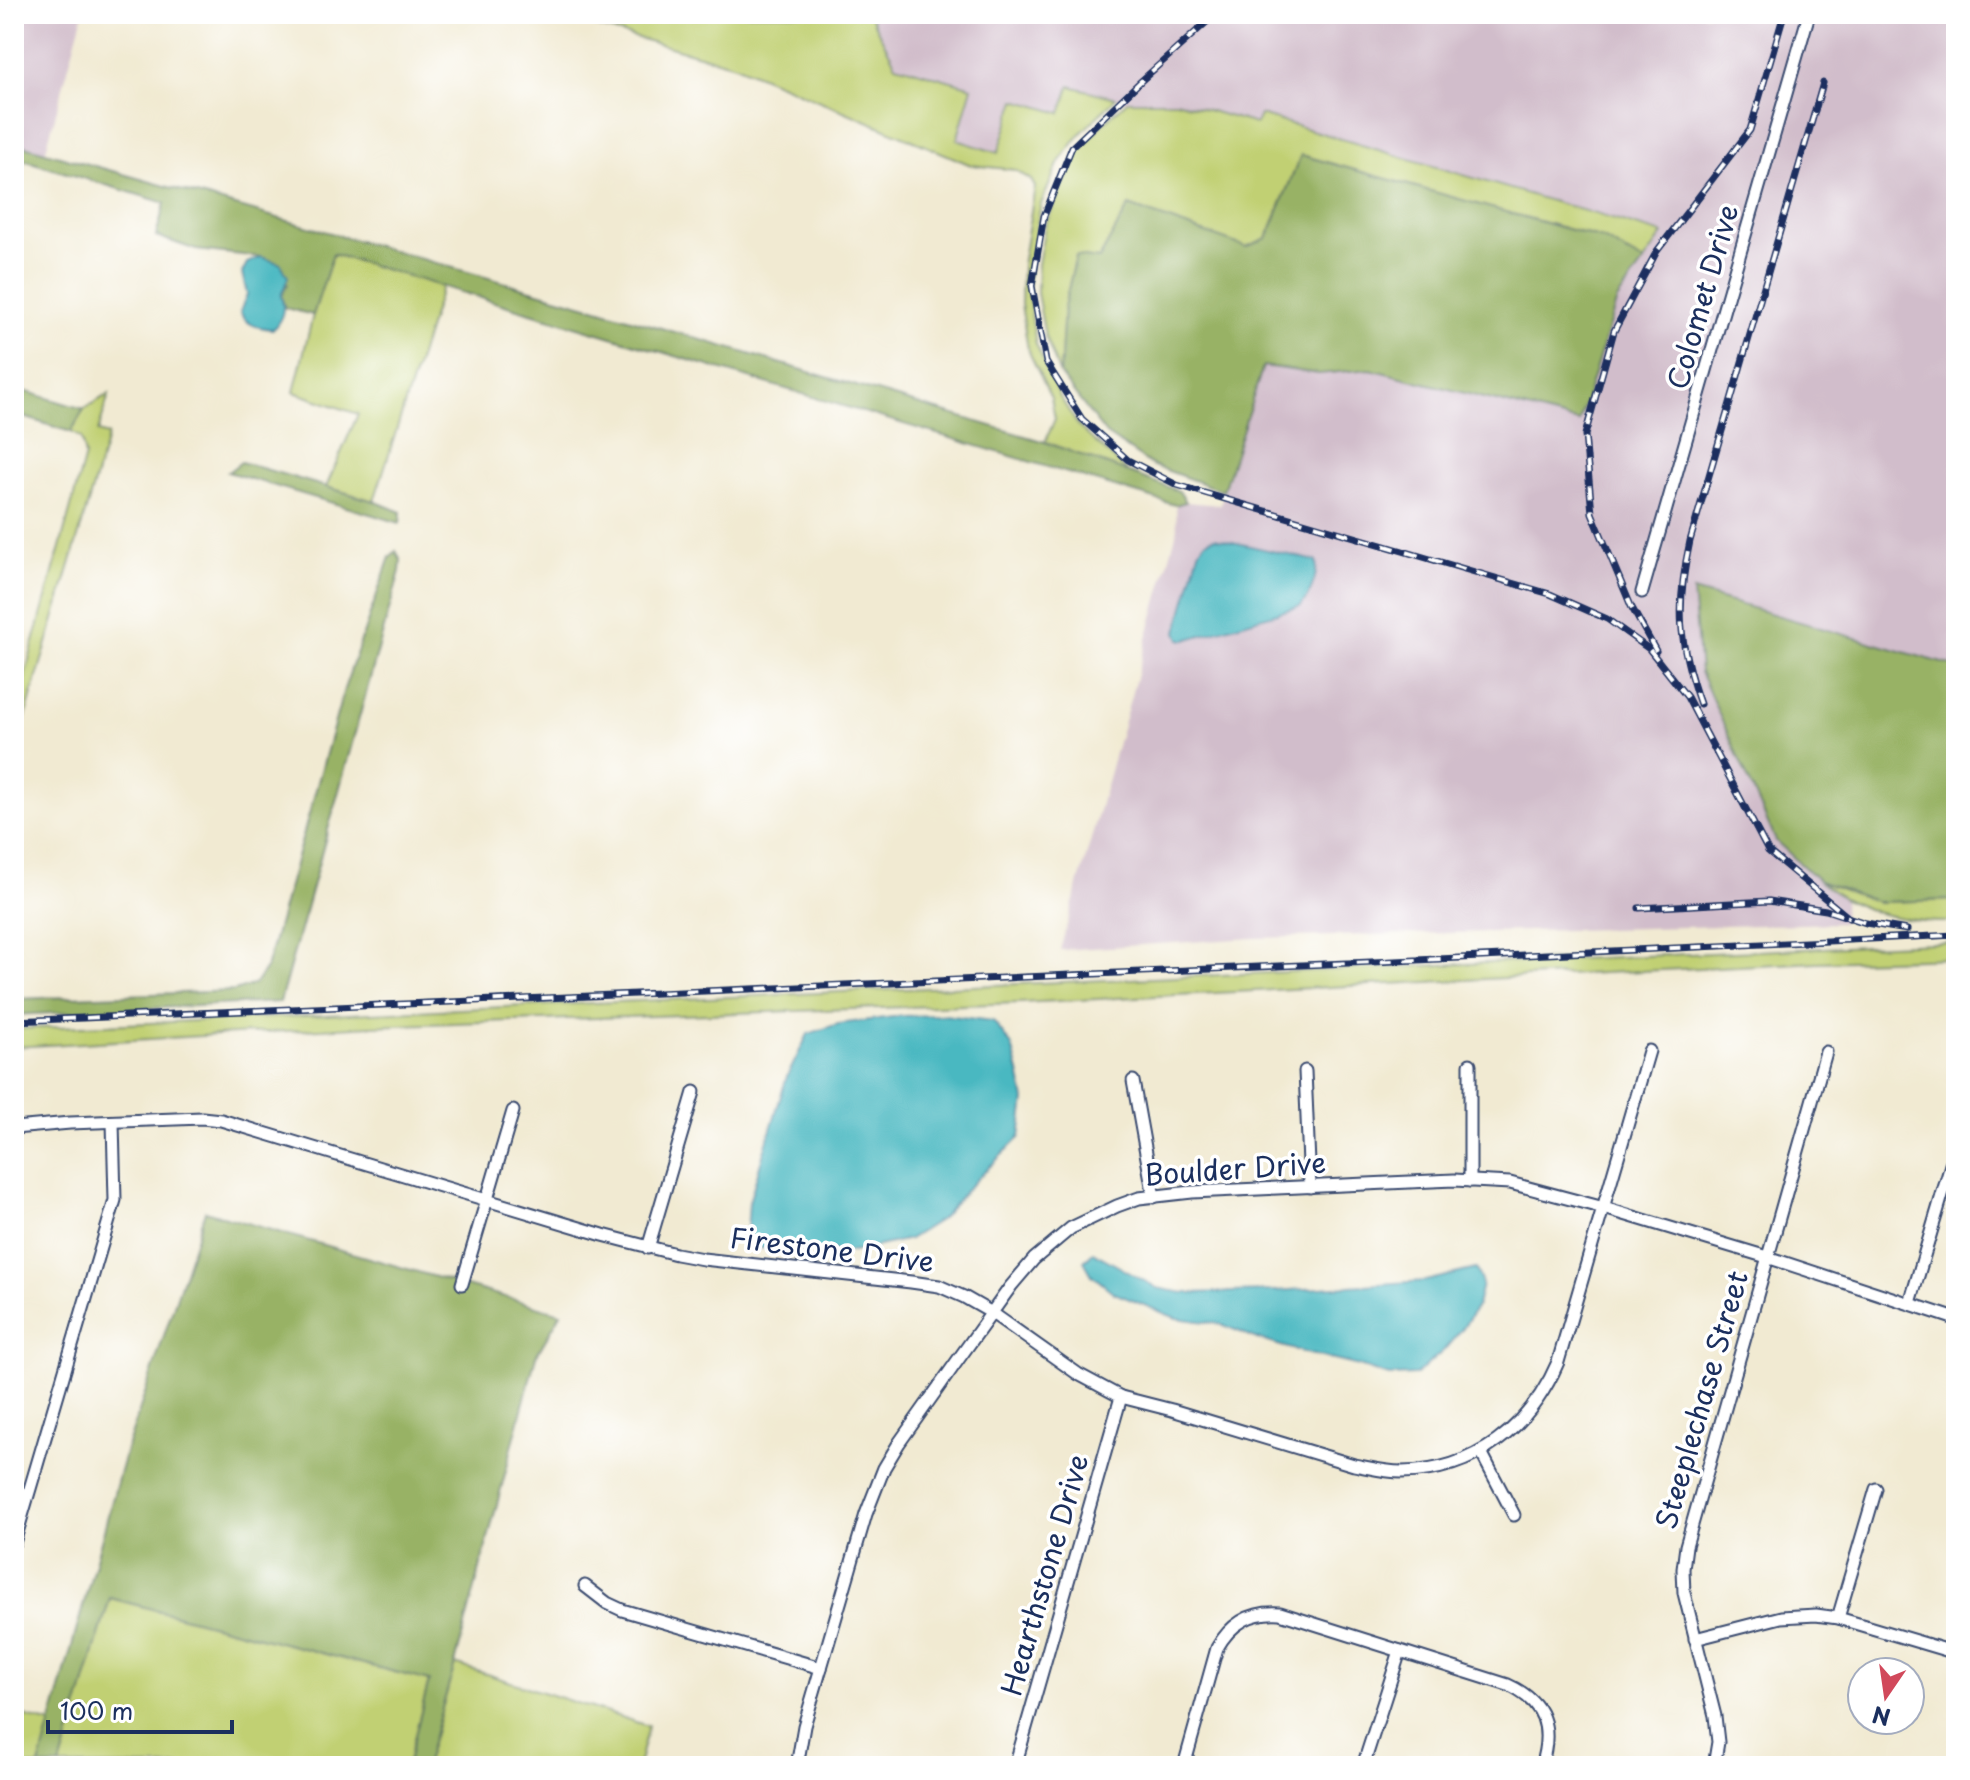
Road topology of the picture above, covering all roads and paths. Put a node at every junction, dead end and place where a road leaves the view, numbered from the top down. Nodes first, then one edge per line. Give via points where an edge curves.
1 (1809, 14) edge
2 (1642, 592) dead end
3 (1649, 1051) dead end
4 (1826, 1052) dead end
5 (1470, 1064) dead end
6 (1305, 1071) dead end
7 (1133, 1081) dead end
8 (694, 1092) dead end
9 (513, 1111) dead end
10 (113, 1122) junction
11 (14, 1128) edge
12 (1956, 1148) edge
13 (1470, 1181) junction
14 (1310, 1187) junction
15 (1154, 1197) junction
16 (486, 1199) junction
17 (1604, 1208) junction
18 (648, 1248) junction
19 (1767, 1257) junction
20 (462, 1284) dead end
21 (1910, 1303) junction
22 (992, 1313) junction
23 (1956, 1319) edge
24 (1121, 1397) junction
25 (1481, 1452) junction
26 (1876, 1489) dead end
27 (1514, 1515) dead end
28 (14, 1543) edge
29 (585, 1586) dead end
30 (1838, 1618) junction
31 (1695, 1639) junction
32 (1400, 1651) junction
33 (1956, 1653) edge
34 (821, 1668) junction
35 (797, 1766) edge
36 (1015, 1766) edge
37 (1184, 1766) edge
38 (1363, 1766) edge
39 (1541, 1766) edge
40 (1714, 1766) edge

1 - 2 street, Colomet Drive
3 - 17 street, Firestone Drive
4 - 19 street, Steeplechase Street
5 - 13 street
6 - 14 street
7 - 15 street
8 - 18 street
9 - 16 street
10 - 11 street, Firestone Drive
10 - 16 street, Firestone Drive via 221,1120
10 - 28 street via 115,1200
12 - 21 street
13 - 14 street, Boulder Drive
13 - 17 street, Boulder Drive via 1510,1183
14 - 15 street, Boulder Drive
15 - 22 street, Boulder Drive via 1117,1206 1063,1234 1034,1259
16 - 18 street, Firestone Drive
16 - 20 street
17 - 19 street, Boulder Drive
17 - 25 street, Firestone Drive via 1550,1381 1525,1417
18 - 22 street, Firestone Drive via 939,1286
19 - 21 street, Boulder Drive
19 - 31 street, Steeplechase Street via 1686,1546 1684,1593
21 - 23 street, Boulder Drive
22 - 24 street, Firestone Drive via 1078,1374
22 - 34 street, Boulder Drive via 884,1468
24 - 25 street, Firestone Drive via 1381,1471 1421,1471
24 - 36 street, Hearthstone Drive
25 - 27 street
26 - 30 street
29 - 34 street via 622,1610
30 - 31 street via 1781,1617
30 - 33 street
31 - 40 street, Steeplechase Street via 1715,1716
32 - 37 street via 1280,1613 1243,1619 1217,1648
32 - 38 street
32 - 39 street via 1521,1691 1545,1723
34 - 35 street, Boulder Drive

